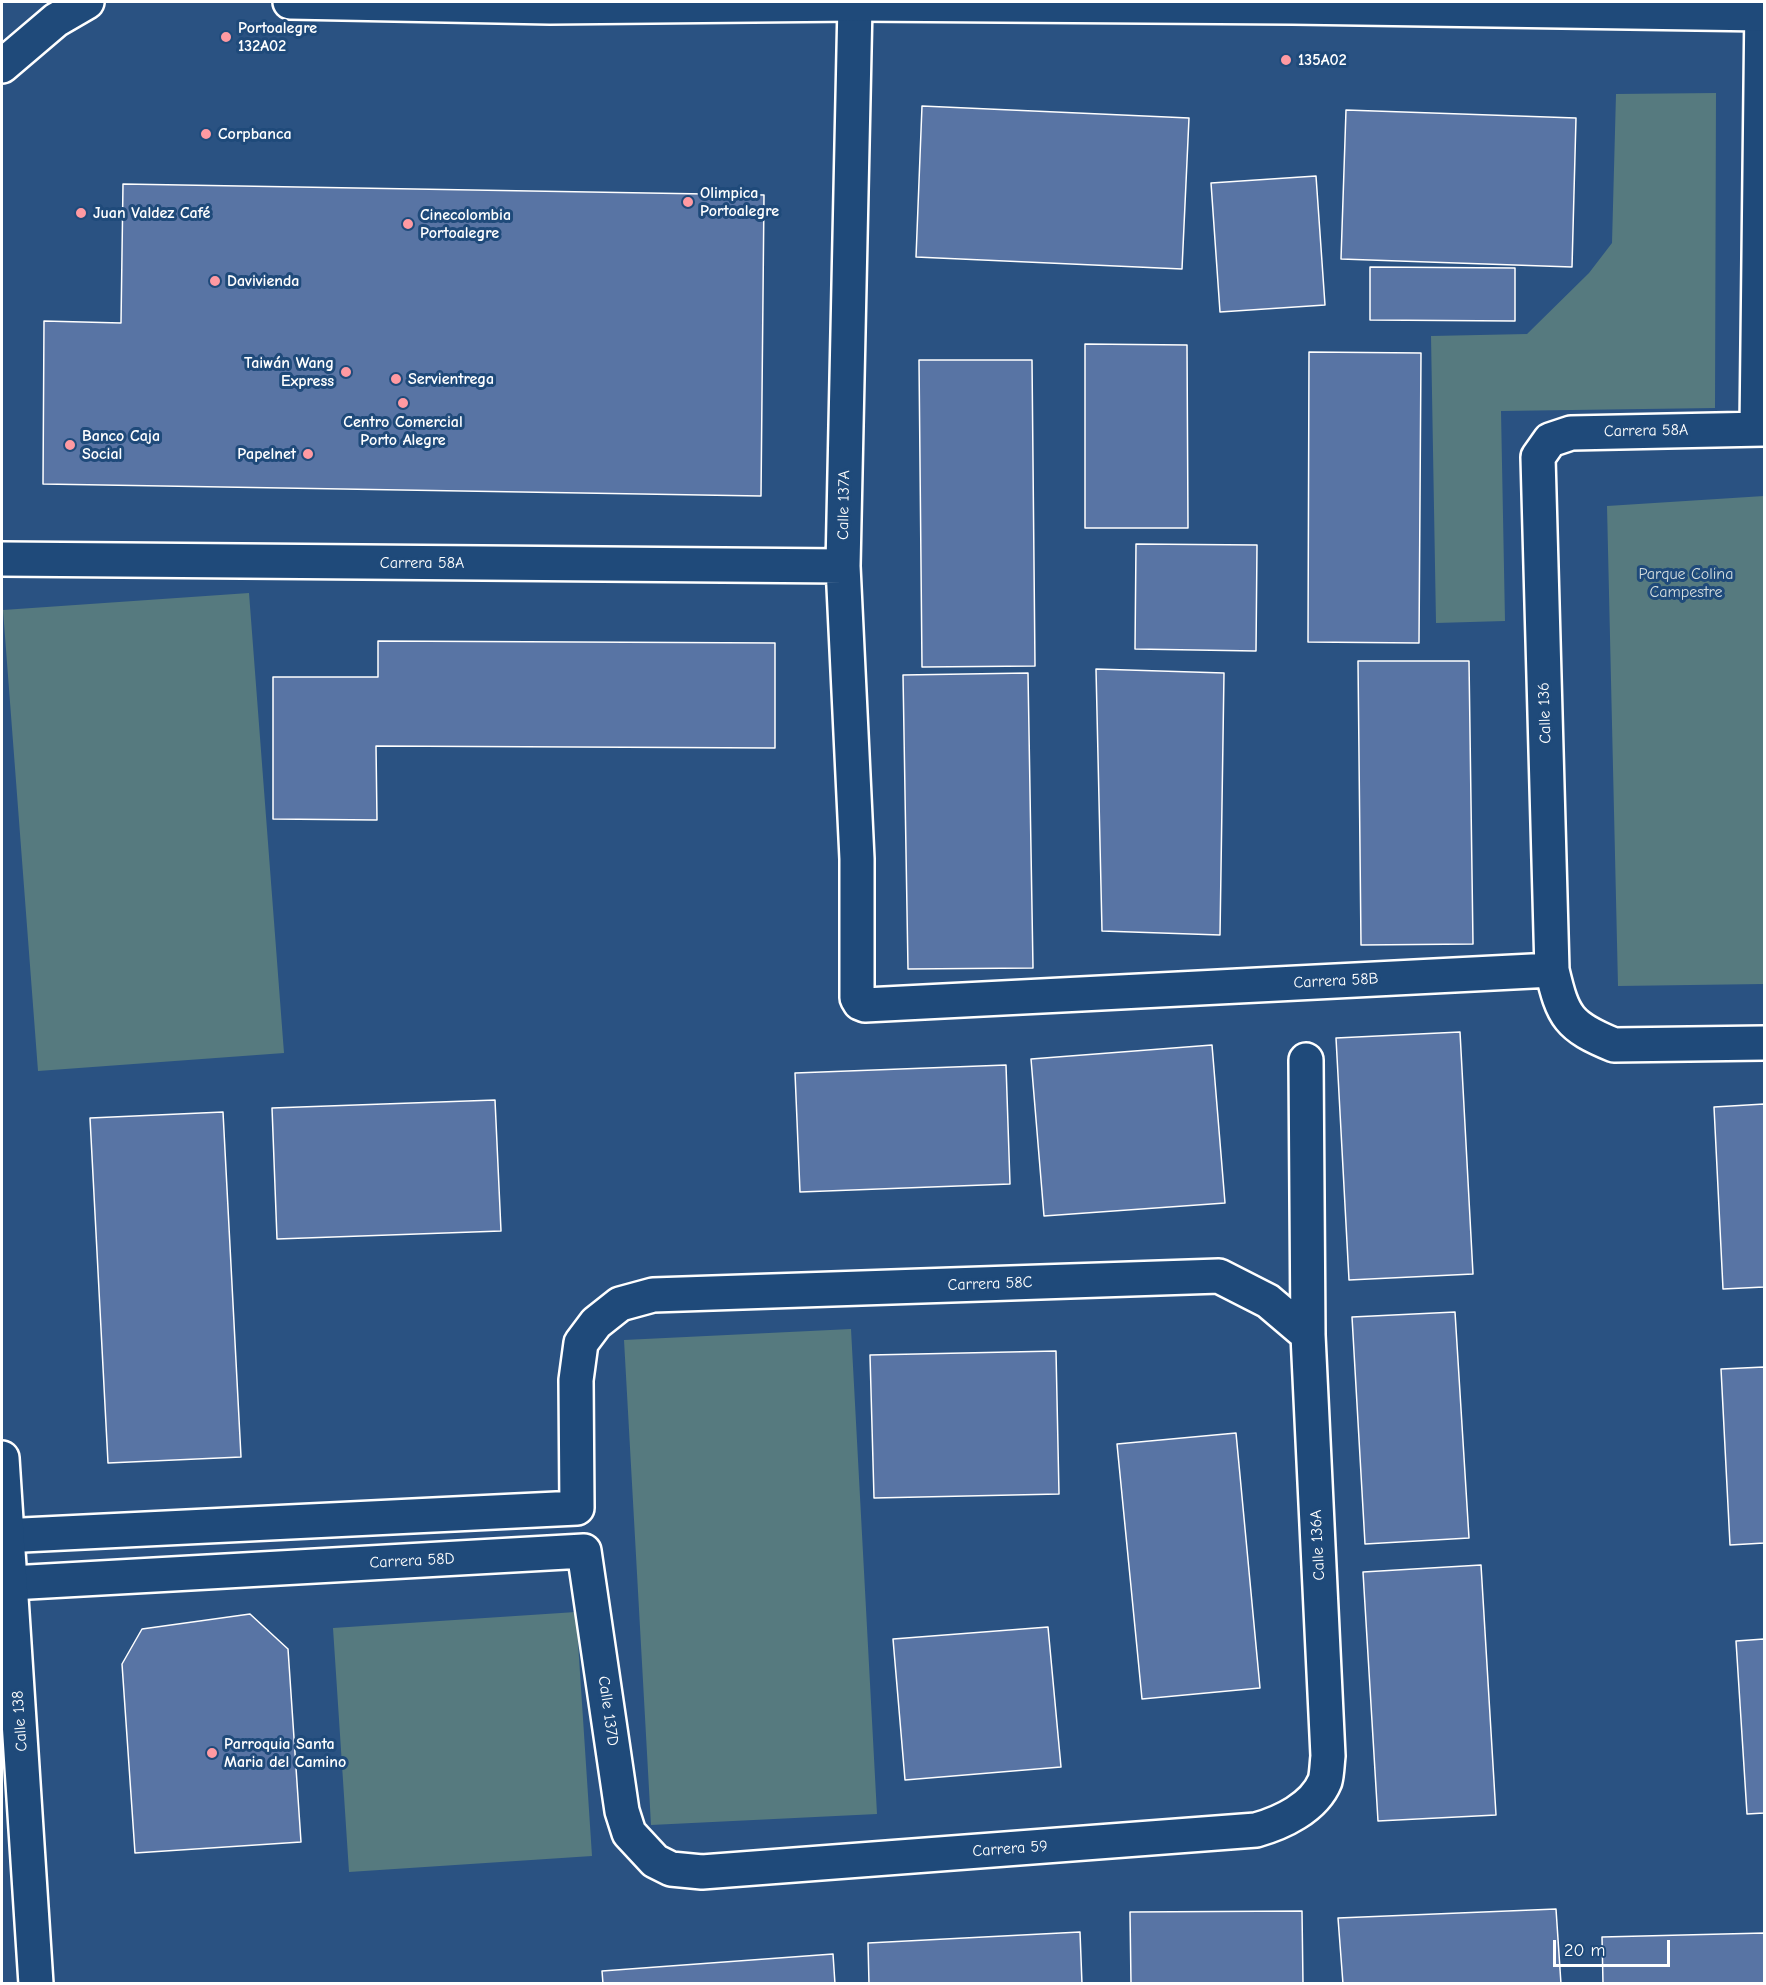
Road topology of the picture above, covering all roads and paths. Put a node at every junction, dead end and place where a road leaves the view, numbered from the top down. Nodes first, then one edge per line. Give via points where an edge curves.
1 (87, 2) edge
2 (290, 2) edge
3 (856, 3) edge
4 (1763, 10) edge
5 (2, 66) edge
6 (1761, 429) edge
7 (1538, 457) joint
8 (2, 559) edge
9 (843, 566) junction
10 (1552, 970) junction
11 (865, 1005) joint
12 (1764, 1043) edge
13 (1306, 1060) dead end
14 (1308, 1335) junction
15 (2, 1458) edge
16 (238, 1525) junction
17 (4, 1536) edge
18 (584, 1551) joint
19 (241, 1571) junction
20 (11, 1584) junction
21 (1328, 1756) joint
22 (655, 1861) joint
23 (36, 1983) edge

1 - 5 street via 56,20
2 - 3 street via 550,7
3 - 4 street
3 - 9 street, Calle 137A
4 - 6 street
6 - 7 street, Carrera 58A via 1571,433 1550,440
7 - 10 street, Calle 136
8 - 9 street, Carrera 58A
9 - 11 street, Calle 137A via 857,859 857,998
10 - 11 street, Carrera 58B
10 - 12 street via 1560,1004 1573,1022 1614,1045
13 - 14 street, Calle 136A
14 - 16 street, Carrera 58C via 1268,1300 1219,1276 653,1295 620,1304 596,1323 581,1343 576,1380 577,1508
14 - 21 street, Calle 136A
15 - 17 street, Calle 138
16 - 17 street
16 - 19 street
17 - 20 street, Calle 138
18 - 19 street, Carrera 58D
18 - 22 street, Calle 137D via 622,1811 630,1833
19 - 20 street, Carrera 58D
20 - 23 street, Calle 138
21 - 22 street, Carrera 59 via 1325,1780 1312,1798 1297,1813 1256,1830 702,1872 671,1869

